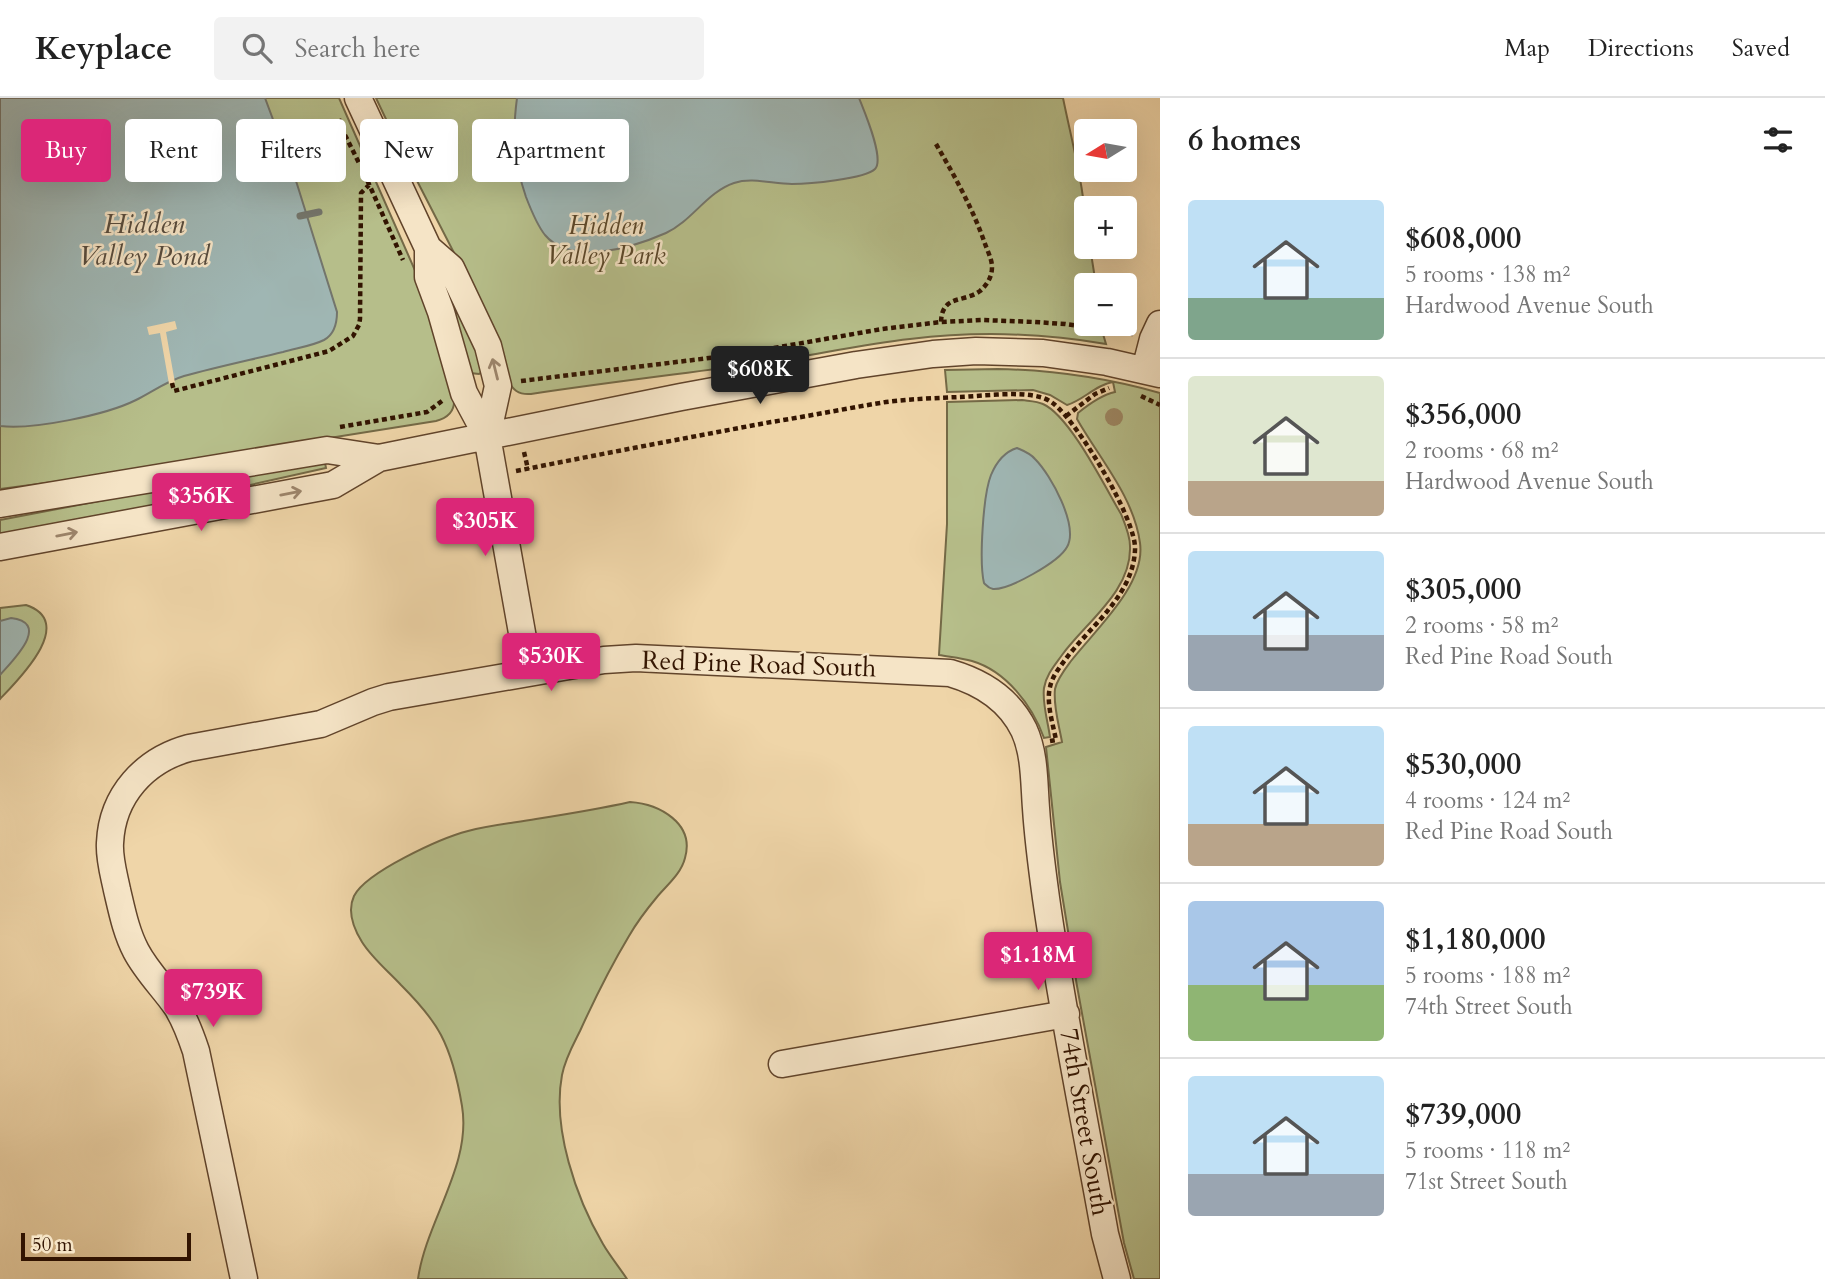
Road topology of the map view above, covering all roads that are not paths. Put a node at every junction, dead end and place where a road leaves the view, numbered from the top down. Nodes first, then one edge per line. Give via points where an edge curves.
1 (347, 104) edge
2 (428, 248) junction
3 (1160, 324) edge
4 (1147, 379) edge
5 (487, 436) junction
6 (379, 458) junction
7 (0, 504) edge
8 (0, 547) edge
9 (529, 673) junction
10 (986, 688) joint
11 (1066, 1014) junction
12 (782, 1064) dead end
13 (244, 1279) edge
14 (1116, 1279) edge

1 - 2 street
2 - 5 street via 428,277 464,393
5 -> 2 street via 498,386 492,356 451,268
3 - 4 street
4 - 5 street via 1107,362 1043,353 933,354
5 - 6 street
5 - 9 street
6 - 7 street via 327,450
8 -> 6 street via 333,485
9 - 10 street, Red Pine Road South via 604,660 662,658 937,672 964,677
9 - 13 street, Red Pine Road South via 389,697 321,724 181,750 153,763 127,790 110,842 124,921 140,959 181,1015 196,1051
10 - 11 street, 74th Street South via 1012,712 1029,746 1046,897
11 - 12 street
11 - 14 street, 74th Street South

